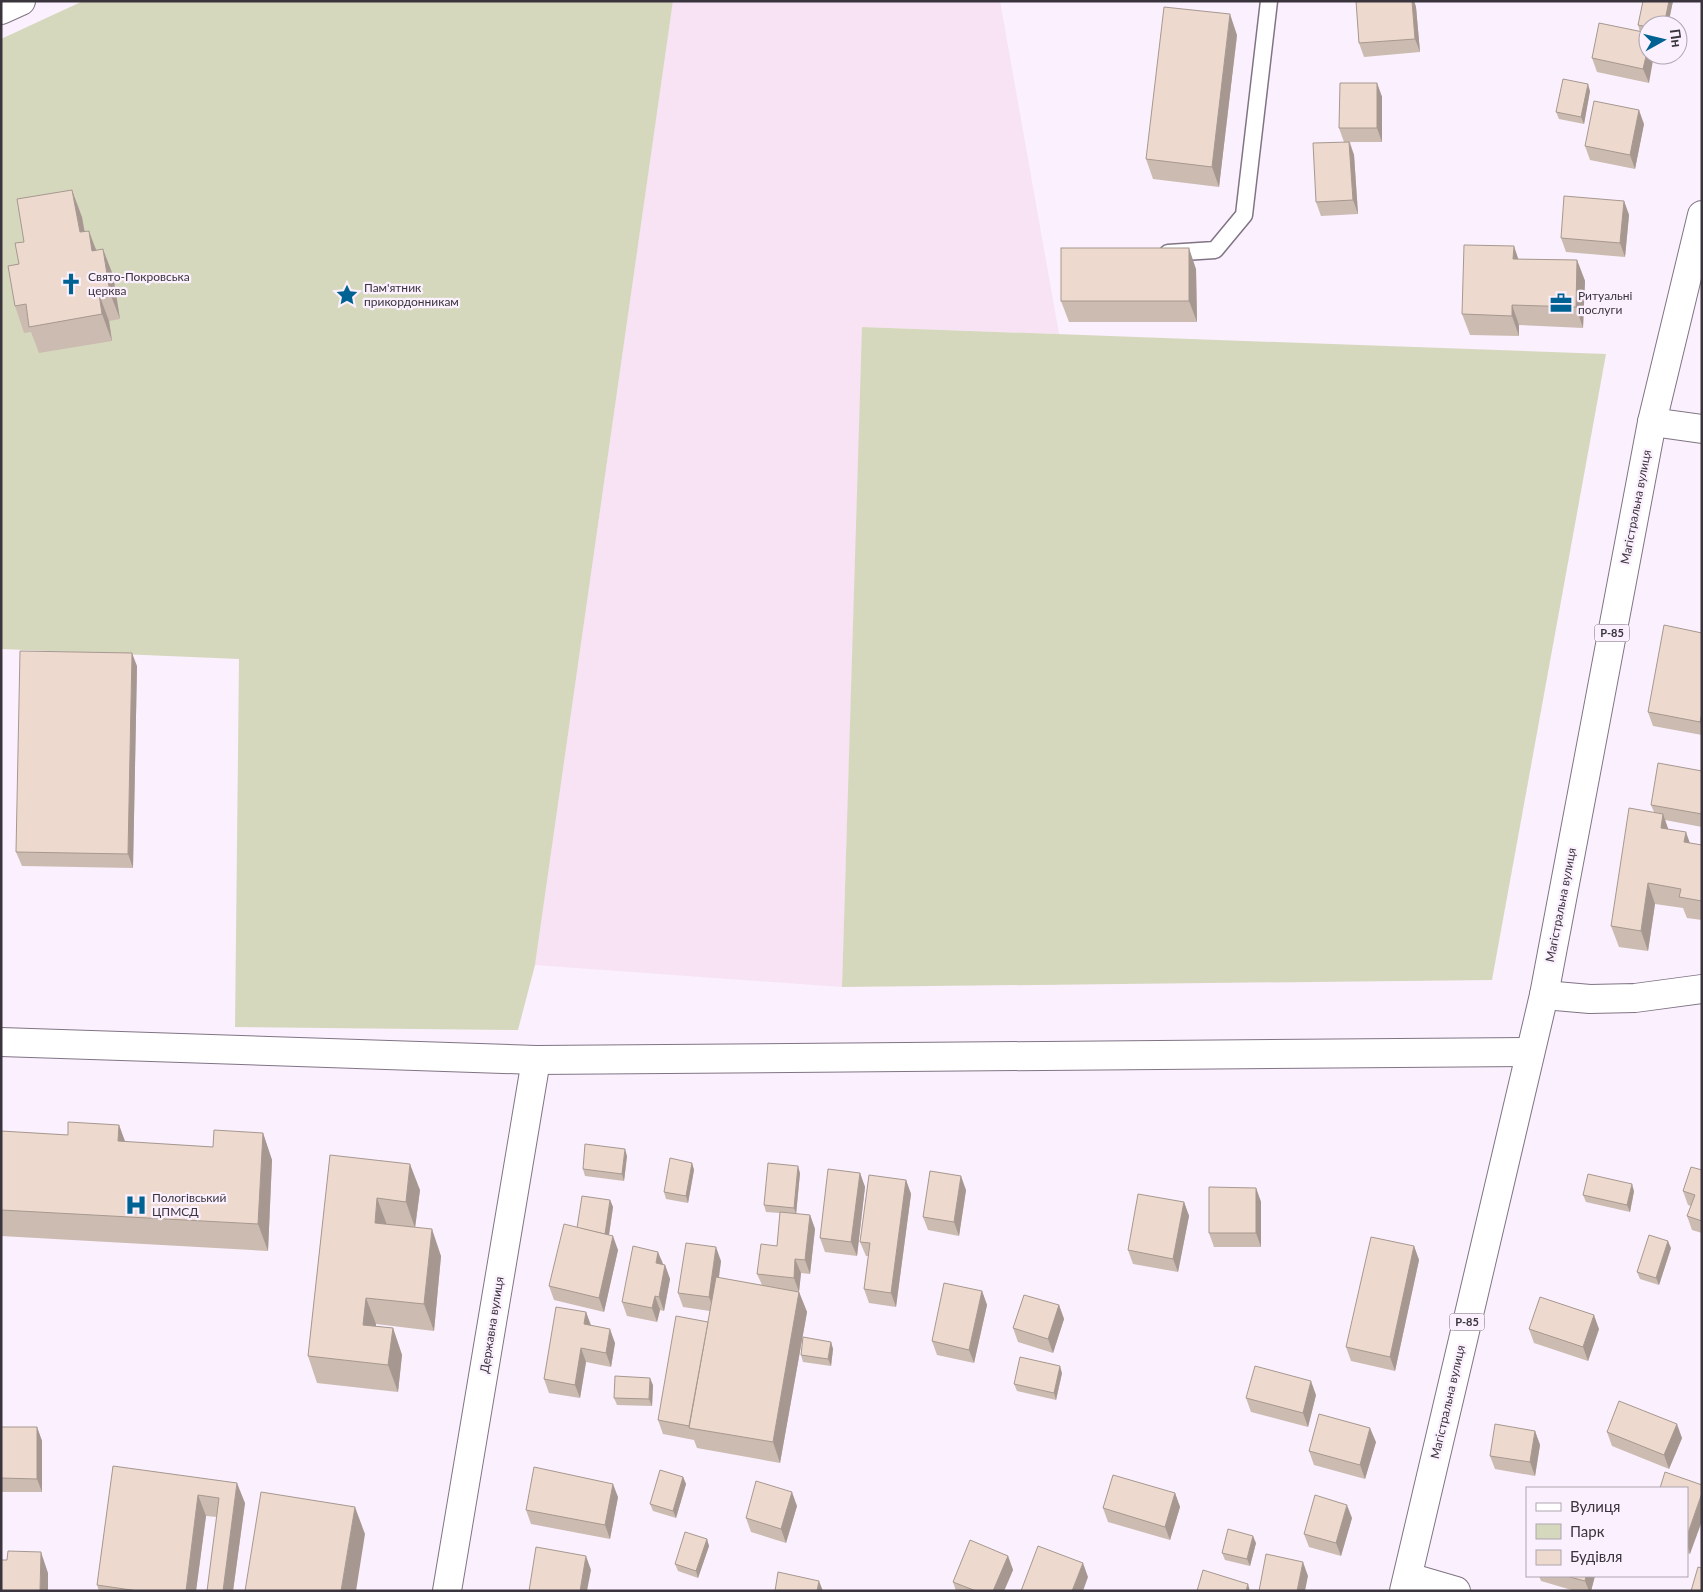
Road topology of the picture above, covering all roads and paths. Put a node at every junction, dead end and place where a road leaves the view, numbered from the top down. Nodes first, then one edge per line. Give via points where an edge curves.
1 (21, 1) edge
2 (1269, 1) edge
3 (1, 10) edge
4 (1702, 215) edge
5 (1149, 254) edge
6 (1652, 422) junction
7 (1702, 429) edge
8 (1702, 989) edge
9 (1544, 995) junction
10 (1, 1042) edge
11 (1530, 1052) junction
12 (536, 1060) junction
13 (1406, 1584) edge
14 (448, 1591) edge
15 (1456, 1591) edge

1 - 3 street
2 - 5 lane via 1244,215 1215,250
4 - 6 street, Магістральна вулиця / Р-85
6 - 7 street
6 - 9 street, Магістральна вулиця / Р-85
8 - 9 street via 1635,998
9 - 11 street, Магістральна вулиця / Р-85
10 - 12 street
11 - 12 street
11 - 13 street, Магістральна вулиця / Р-85
12 - 14 street, Державна вулиця
13 - 15 street

